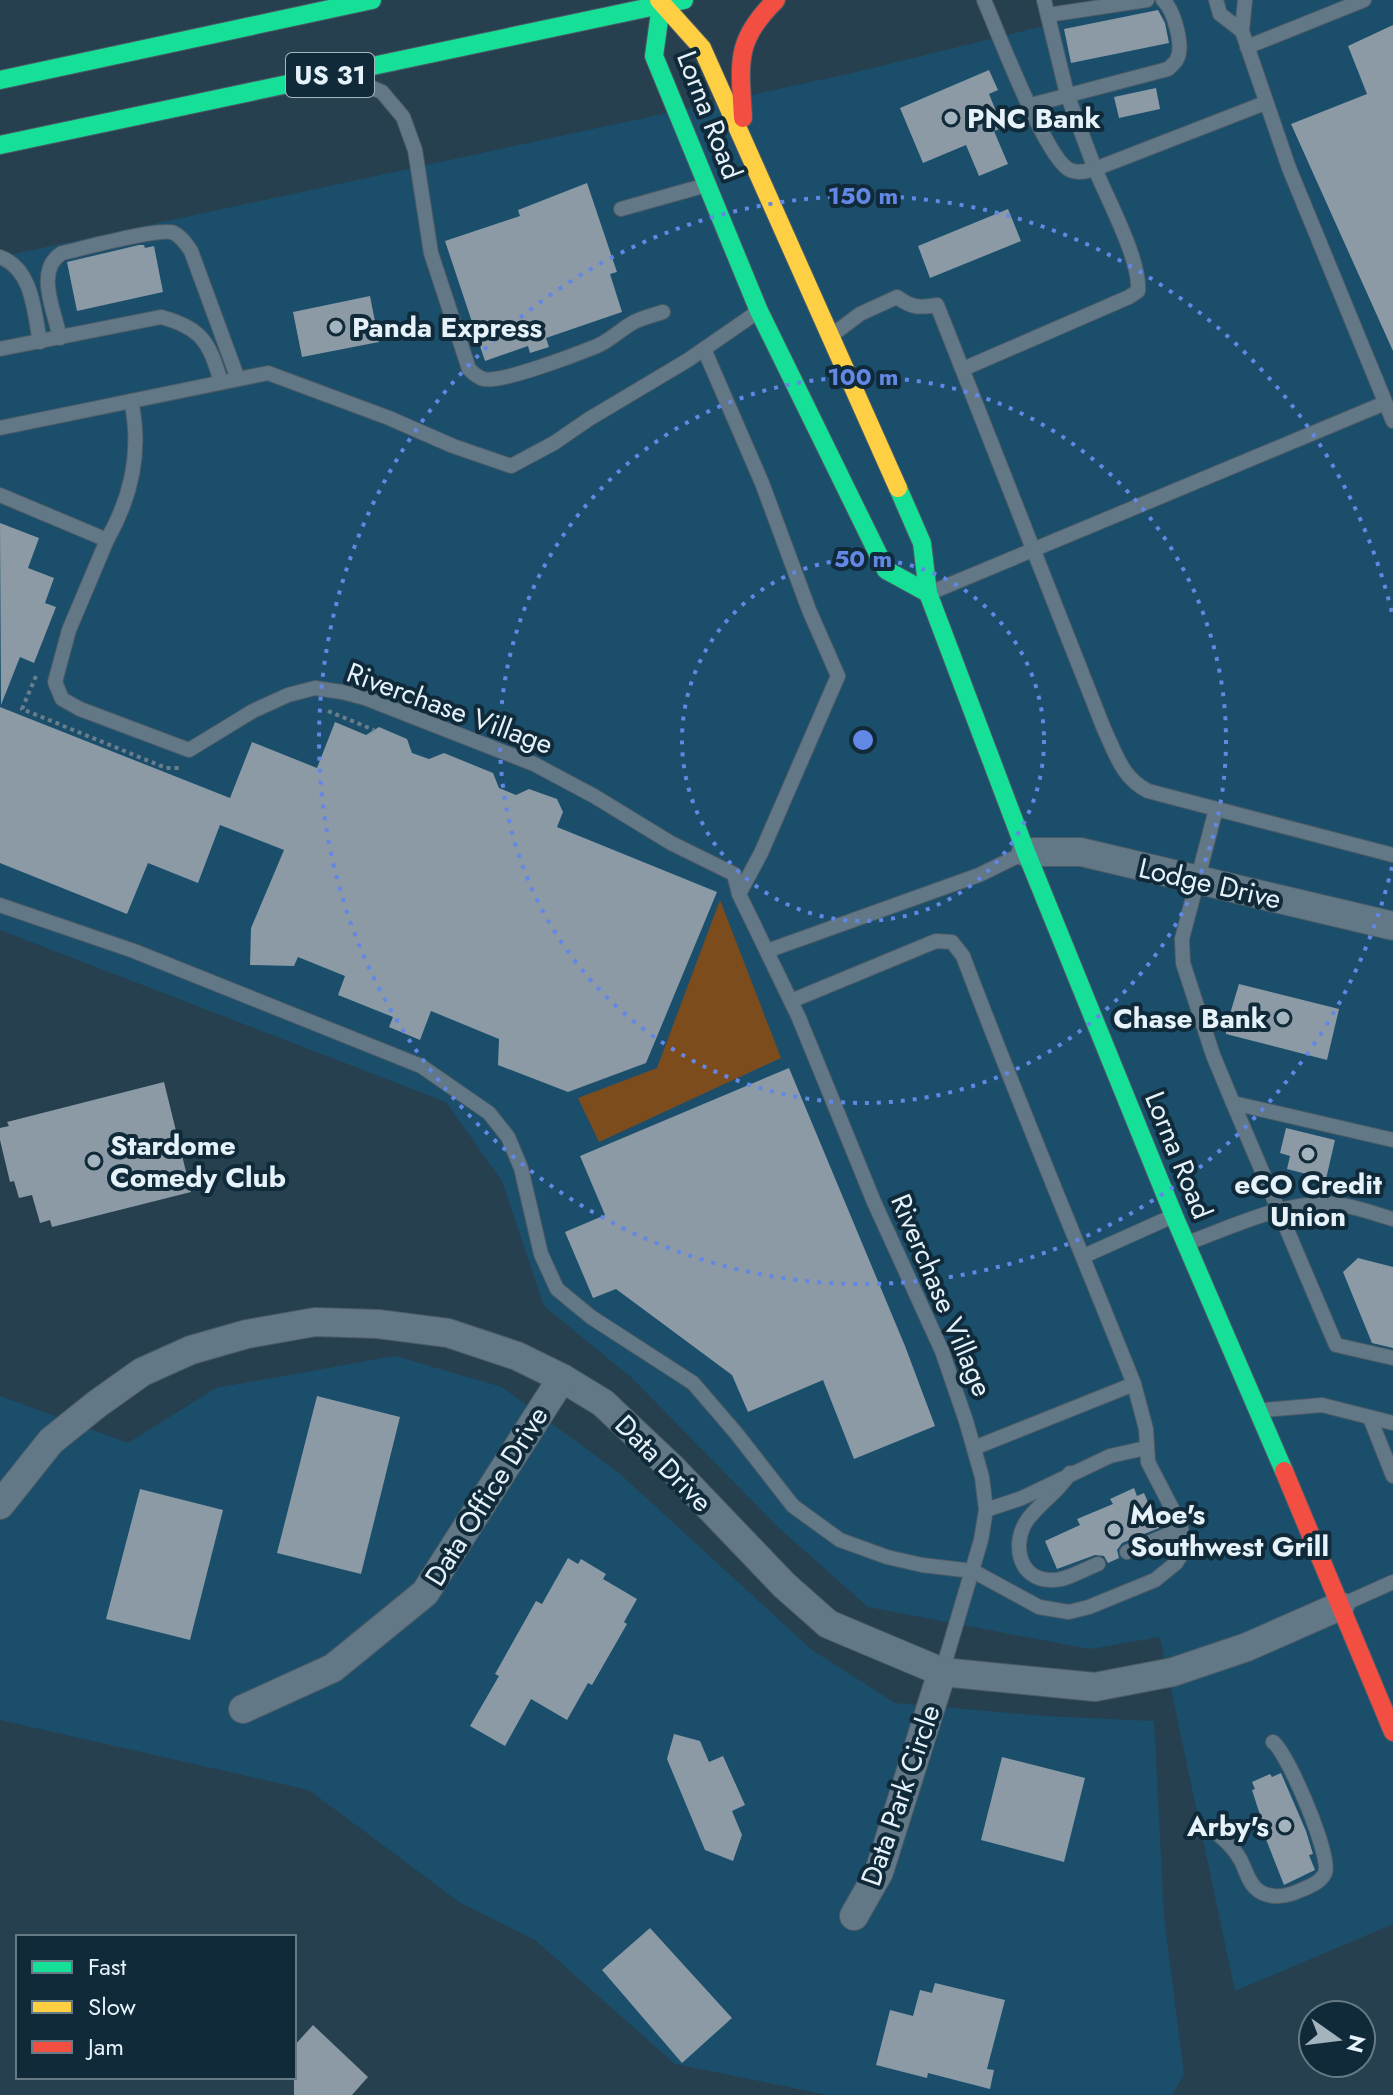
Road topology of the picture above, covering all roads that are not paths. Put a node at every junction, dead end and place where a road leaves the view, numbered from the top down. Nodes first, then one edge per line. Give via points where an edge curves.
1 (372, 0) edge
2 (684, 0) edge
3 (776, 0) edge
4 (984, 0) edge
5 (1044, 0) edge
6 (1135, 0) edge
7 (1147, 0) edge
8 (1163, 0) edge
9 (1216, 0) edge
10 (1245, 0) edge
11 (1364, 0) edge
12 (660, 3) edge
13 (1048, 15) junction
14 (1242, 31) junction
15 (1247, 47) junction
16 (339, 73) junction
17 (0, 80) edge
18 (1067, 94) junction
19 (1265, 103) junction
20 (1031, 105) junction
21 (744, 142) junction
22 (0, 145) edge
23 (1095, 169) junction
24 (708, 185) junction
25 (621, 209) dead end
26 (0, 257) edge
27 (759, 311) junction
28 (663, 312) dead end
29 (832, 335) junction
30 (60, 338) junction
31 (40, 342) junction
32 (0, 349) edge
33 (704, 349) junction
34 (963, 369) junction
35 (238, 379) junction
36 (221, 382) junction
37 (131, 401) junction
38 (1385, 403) junction
39 (1393, 421) edge
40 (0, 428) edge
41 (0, 495) edge
42 (107, 540) junction
43 (1033, 548) junction
44 (928, 593) junction
45 (1216, 809) junction
46 (1026, 852) junction
47 (1393, 855) edge
48 (1196, 879) junction
49 (739, 894) junction
50 (0, 905) edge
51 (1393, 926) edge
52 (767, 951) junction
53 (791, 1001) junction
54 (1233, 1103) junction
55 (1393, 1140) edge
56 (1279, 1212) junction
57 (1174, 1216) junction
58 (1393, 1219) edge
59 (1186, 1244) junction
60 (1084, 1256) junction
61 (1393, 1358) edge
62 (562, 1378) junction
63 (1134, 1384) junction
64 (1259, 1410) junction
65 (1370, 1418) junction
66 (1393, 1423) edge
67 (974, 1448) junction
68 (1146, 1448) junction
69 (1070, 1473) junction
70 (1393, 1476) edge
71 (0, 1505) edge
72 (986, 1510) junction
73 (1181, 1526) junction
74 (1127, 1552) dead end
75 (1098, 1564) dead end
76 (973, 1571) junction
77 (1393, 1582) edge
78 (1340, 1606) junction
79 (942, 1672) junction
80 (243, 1709) dead end
81 (1393, 1732) edge
82 (1273, 1742) dead end
83 (1220, 1836) dead end
84 (854, 1916) dead end

1 - 17 street, US 31
2 - 12 street, US 31
3 - 21 street via 754,20 743,41
4 - 20 lane
5 - 13 lane
6 - 7 lane
6 - 13 lane
8 - 18 lane via 1174,15 1180,50 1168,69
9 - 14 lane via 1220,14
10 - 14 lane
11 - 15 lane
12 - 16 street, US 31
12 - 21 street, Lorna Road via 702,48
12 - 24 street, Lorna Road via 654,56
13 - 18 lane
14 - 15 lane
15 - 19 lane
16 - 22 street, US 31
16 - 28 lane via 382,92 403,117 415,150 431,253 475,376 485,380 516,374 598,346 632,323
18 - 20 lane
18 - 23 lane
19 - 23 lane
19 - 38 lane
20 - 23 lane via 1062,164 1081,172
21 - 29 street, Lorna Road
23 - 34 lane via 1125,238 1138,291
24 - 25 lane
24 - 27 street, Lorna Road
26 - 31 lane via 24,277
27 - 33 lane
27 - 44 street, Lorna Road via 886,570
29 - 34 lane via 897,297 918,309 937,305
29 - 44 street, Lorna Road via 922,543
30 - 31 lane
30 - 35 lane via 48,283 55,258 164,231 174,233 191,251
30 - 36 lane via 161,317 184,323 199,333
31 - 32 lane
33 - 35 lane via 511,466 268,373
33 - 49 lane via 838,676
34 - 43 lane
35 - 36 lane
36 - 37 lane
37 - 40 lane
37 - 42 lane via 135,468
38 - 39 lane
38 - 43 lane
41 - 42 lane
42 - 49 lane, Riverchase Village via 60,657 55,682 62,699 189,750 288,695 315,688 365,698 534,764 734,874
43 - 44 lane
43 - 45 lane via 1125,774 1148,791
44 - 46 street, Lorna Road
45 - 47 lane
45 - 48 lane
46 - 48 street, Lodge Drive via 1081,852
46 - 52 lane via 979,875
46 - 57 street, Lorna Road
48 - 51 street, Lodge Drive
48 - 54 lane via 1182,939 1183,963
49 - 52 lane, Riverchase Village
50 - 76 lane via 134,951 421,1066 489,1113 508,1137 521,1168 541,1254 557,1289 693,1383 793,1506 840,1540 887,1557
52 - 53 lane, Riverchase Village
53 - 60 lane via 936,941 959,948
53 - 67 lane, Riverchase Village via 942,1351
54 - 55 lane
54 - 56 lane
56 - 58 lane via 1314,1203 1337,1204
56 - 59 lane
56 - 61 lane via 1336,1345
57 - 59 street, Lorna Road
57 - 60 lane
59 - 64 street, Lorna Road
60 - 63 lane
62 - 71 street, Data Drive via 448,1333 406,1327 315,1322 247,1334 191,1350 142,1372 51,1441
62 - 79 street, Data Drive via 603,1403 828,1624
62 - 80 street, Data Office Drive via 425,1593 333,1668
63 - 67 lane
63 - 68 lane
64 - 65 lane via 1322,1405
64 - 78 street, Lorna Road
65 - 66 lane
65 - 70 lane
67 - 72 lane, Riverchase Village
68 - 69 lane
68 - 73 lane
69 - 72 lane
69 - 75 lane via 1027,1521 1020,1534 1020,1558 1032,1574 1050,1581
72 - 76 lane, Riverchase Village
73 - 74 lane
73 - 76 lane via 1183,1552 1155,1580 1069,1612 1039,1607
76 - 79 lane, Riverchase Village
77 - 78 lane
78 - 79 street, Data Drive via 1173,1672 1095,1687
78 - 81 street, Lorna Road
79 - 84 street, Data Park Circle via 879,1872
82 - 83 lane via 1281,1749 1323,1849 1325,1874 1285,1897 1266,1894 1251,1883 1239,1856

